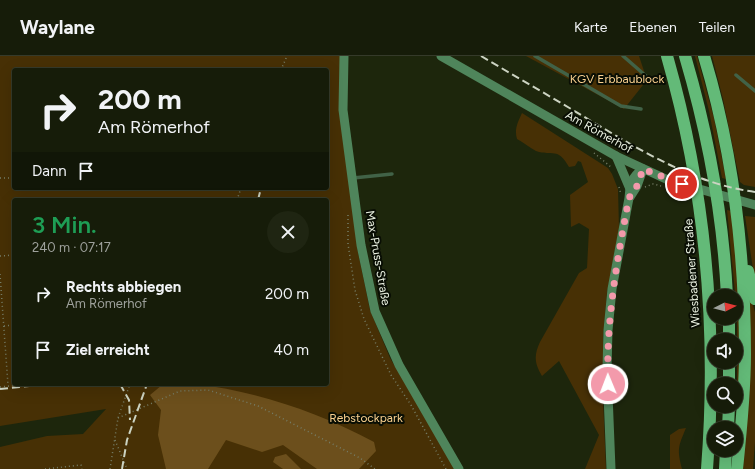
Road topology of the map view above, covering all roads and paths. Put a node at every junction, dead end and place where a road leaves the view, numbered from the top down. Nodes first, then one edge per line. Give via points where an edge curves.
1 (287, 56) edge
2 (344, 56) edge
3 (441, 56) edge
4 (535, 56) edge
5 (623, 56) edge
6 (667, 56) edge
7 (686, 56) edge
8 (704, 56) edge
9 (282, 68) edge
10 (736, 75) dead end
11 (646, 76) dead end
12 (755, 91) edge
13 (641, 109) dead end
14 (593, 152) dead end
15 (616, 156) junction
16 (613, 168) dead end
17 (643, 169) junction
18 (392, 174) dead end
19 (0, 178) edge
20 (12, 178) edge
21 (353, 178) junction
22 (667, 184) junction
23 (620, 187) dead end
24 (644, 188) dead end
25 (629, 194) junction
26 (752, 204) edge
27 (739, 230) junction
28 (12, 255) edge
29 (0, 256) edge
30 (0, 274) edge
31 (726, 289) edge
32 (755, 299) edge
33 (12, 325) edge
34 (4, 326) junction
35 (8, 385) junction
36 (12, 385) edge
37 (129, 386) edge
38 (0, 387) edge
39 (118, 418) junction
40 (709, 421) edge
41 (114, 438) junction
42 (707, 450) edge
43 (708, 457) edge
44 (726, 457) edge
45 (45, 469) edge
46 (82, 469) edge
47 (110, 469) edge
48 (127, 469) edge
49 (375, 469) edge
50 (459, 469) edge
51 (610, 469) edge
52 (701, 469) edge
53 (707, 469) edge
54 (725, 469) edge
55 (737, 469) edge

1 - 9 path
2 - 21 main road, Max-Pruss-Straße via 343,110
3 - 15 main road, Am Römerhof
4 - 13 lane via 621,106
5 - 11 lane
6 - 40 highway, Wiesbadener Straße via 694,170 702,216 711,343
7 - 31 highway via 711,161 722,228
8 - 27 highway via 717,97
10 - 12 lane
14 - 16 path
15 - 17 main road, Am Römerhof
15 - 25 main road
17 - 22 main road, Am Römerhof
17 - 25 main road via 637,186
18 - 21 lane
19 - 20 path
21 - 50 main road, Max-Pruss-Straße via 361,245 375,311 399,365
22 - 24 path via 653,184
22 - 26 main road, Am Römerhof
23 - 25 path via 621,194
25 - 51 main road via 612,289 608,330
27 - 32 highway
27 - 55 highway via 745,356
28 - 29 path
30 - 34 path
33 - 34 path
34 - 35 path
35 - 36 path
35 - 38 path
37 - 39 path
39 - 41 path
39 - 49 path via 180,391 208,390 258,406 360,458
41 - 47 path
41 - 48 path
42 - 52 highway
43 - 53 highway
44 - 54 highway
45 - 46 path via 82,465

